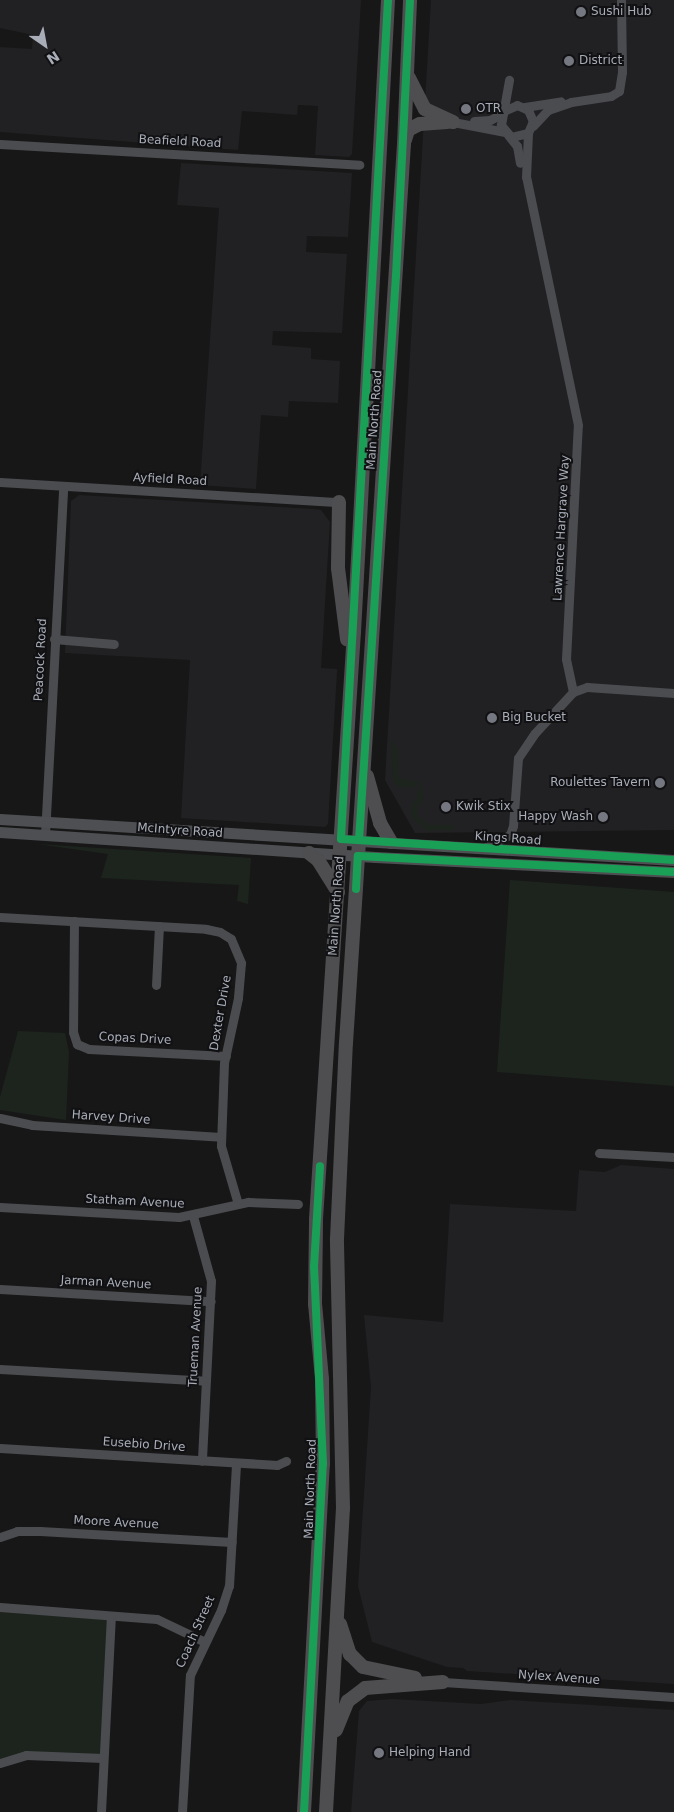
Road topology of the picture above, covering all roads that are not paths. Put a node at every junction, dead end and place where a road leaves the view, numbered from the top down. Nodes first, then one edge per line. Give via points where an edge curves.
1 (388, 0) edge
2 (410, 0) edge
3 (621, 0) edge
4 (407, 72) junction
5 (571, 102) junction
6 (523, 107) junction
7 (504, 112) junction
8 (454, 122) junction
9 (530, 129) junction
10 (506, 134) junction
11 (0, 144) edge
12 (404, 144) junction
13 (359, 165) dead end
14 (526, 177) junction
15 (0, 482) edge
16 (63, 486) junction
17 (339, 502) joint
18 (54, 639) junction
19 (114, 644) dead end
20 (351, 665) junction
21 (573, 692) junction
22 (674, 693) edge
23 (365, 766) junction
24 (0, 819) edge
25 (45, 822) junction
26 (191, 830) junction
27 (0, 832) edge
28 (45, 835) junction
29 (341, 839) junction
30 (359, 840) junction
31 (390, 842) junction
32 (219, 847) junction
33 (484, 848) junction
34 (309, 853) junction
35 (340, 855) junction
36 (358, 856) junction
37 (674, 860) edge
38 (674, 872) edge
39 (338, 892) junction
40 (0, 917) edge
41 (74, 921) junction
42 (159, 926) junction
43 (156, 985) dead end
44 (226, 1056) junction
45 (0, 1118) edge
46 (221, 1138) junction
47 (599, 1153) dead end
48 (674, 1158) edge
49 (238, 1204) junction
50 (298, 1204) dead end
51 (0, 1207) edge
52 (193, 1216) junction
53 (0, 1289) edge
54 (211, 1301) junction
55 (0, 1369) edge
56 (206, 1381) junction
57 (0, 1448) edge
58 (202, 1461) junction
59 (286, 1461) dead end
60 (236, 1463) junction
61 (0, 1537) edge
62 (232, 1542) junction
63 (0, 1607) edge
64 (112, 1616) junction
65 (338, 1616) junction
66 (205, 1642) junction
67 (443, 1682) junction
68 (674, 1697) edge
69 (331, 1746) junction
70 (104, 1758) junction
71 (0, 1762) edge
72 (101, 1812) edge
73 (182, 1812) edge
74 (304, 1812) edge
75 (326, 1812) edge

1 - 20 highway, Main North Road
2 - 4 highway, Main North Road
3 - 5 street via 622,72 619,91 612,96
4 - 8 highway via 420,104 430,113
4 - 12 highway, Main North Road
5 - 6 street
5 - 9 street via 548,110
6 - 7 street
6 - 7 street via 509,80
6 - 9 street via 532,117
7 - 8 street via 490,120
7 - 10 street via 501,121
8 - 10 street
8 - 12 highway via 420,124 408,130
9 - 10 street via 516,138
9 - 14 street, Lawrence Hargrave Way
10 - 14 street, Lawrence Hargrave Way via 516,146
11 - 13 street, Beafield Road
12 - 23 highway, Main North Road
14 - 21 street, Lawrence Hargrave Way via 578,425 566,659
15 - 16 street, Ayfield Road
16 - 17 street, Ayfield Road
16 - 18 street, Peacock Road
17 - 20 highway via 338,568
18 - 19 street
18 - 25 street, Peacock Road
20 - 29 highway, Main North Road
21 - 22 street via 587,688
21 - 33 street via 535,732 518,758 510,835
23 - 30 highway, Main North Road
23 - 31 highway via 380,824
24 - 25 main road, McIntyre Road
25 - 26 main road, McIntyre Road
25 - 28 street, Peacock Road
26 - 29 main road, McIntyre Road
26 - 32 main road via 192,839
27 - 28 main road, McIntyre Road
28 - 32 main road, McIntyre Road
29 - 30 main road, Kings Road
29 - 35 highway, Main North Road
30 - 31 main road, Kings Road
30 - 36 highway, Main North Road
31 - 33 main road, Kings Road
32 - 34 main road, McIntyre Road
33 - 37 main road, Kings Road
34 - 35 main road, McIntyre Road
34 - 39 highway via 318,860
35 - 36 main road, McIntyre Road
35 - 39 highway, Main North Road
36 - 38 main road, Kings Road
36 - 65 highway, Main North Road via 337,1239 344,1458
39 - 74 highway, Main North Road via 316,1219 315,1304 322,1379 323,1472
40 - 41 street, Dexter Drive
41 - 42 street, Dexter Drive
41 - 44 street, Copas Drive via 73,1032 77,1044 89,1049
42 - 43 street
42 - 44 street, Dexter Drive via 213,930 227,936 236,945 240,956 240,976
44 - 46 street, Dexter Drive
45 - 46 street, Harvey Drive via 32,1126
46 - 49 street, Dexter Drive
47 - 48 street
49 - 50 street, Statham Avenue
49 - 52 street, Statham Avenue
51 - 52 street, Statham Avenue
52 - 54 street, Trueman Avenue via 210,1271
53 - 54 street, Jarman Avenue
54 - 56 street, Trueman Avenue
55 - 56 street
56 - 58 street, Trueman Avenue
57 - 58 street, Eusebio Drive
58 - 60 street, Eusebio Drive
59 - 60 street, Eusebio Drive via 277,1465
60 - 62 street, Coach Street
61 - 62 street, Moore Avenue via 17,1531 40,1531
62 - 66 street, Coach Street via 229,1586
63 - 64 street
64 - 66 street via 157,1619
64 - 70 street
65 - 67 highway via 350,1654 363,1667
65 - 69 highway, Main North Road
66 - 73 street, Coach Street via 190,1675
67 - 68 street, Nylex Avenue
67 - 69 highway via 370,1686 361,1690 345,1705
69 - 75 highway, Main North Road
70 - 71 street via 34,1755
70 - 72 street

